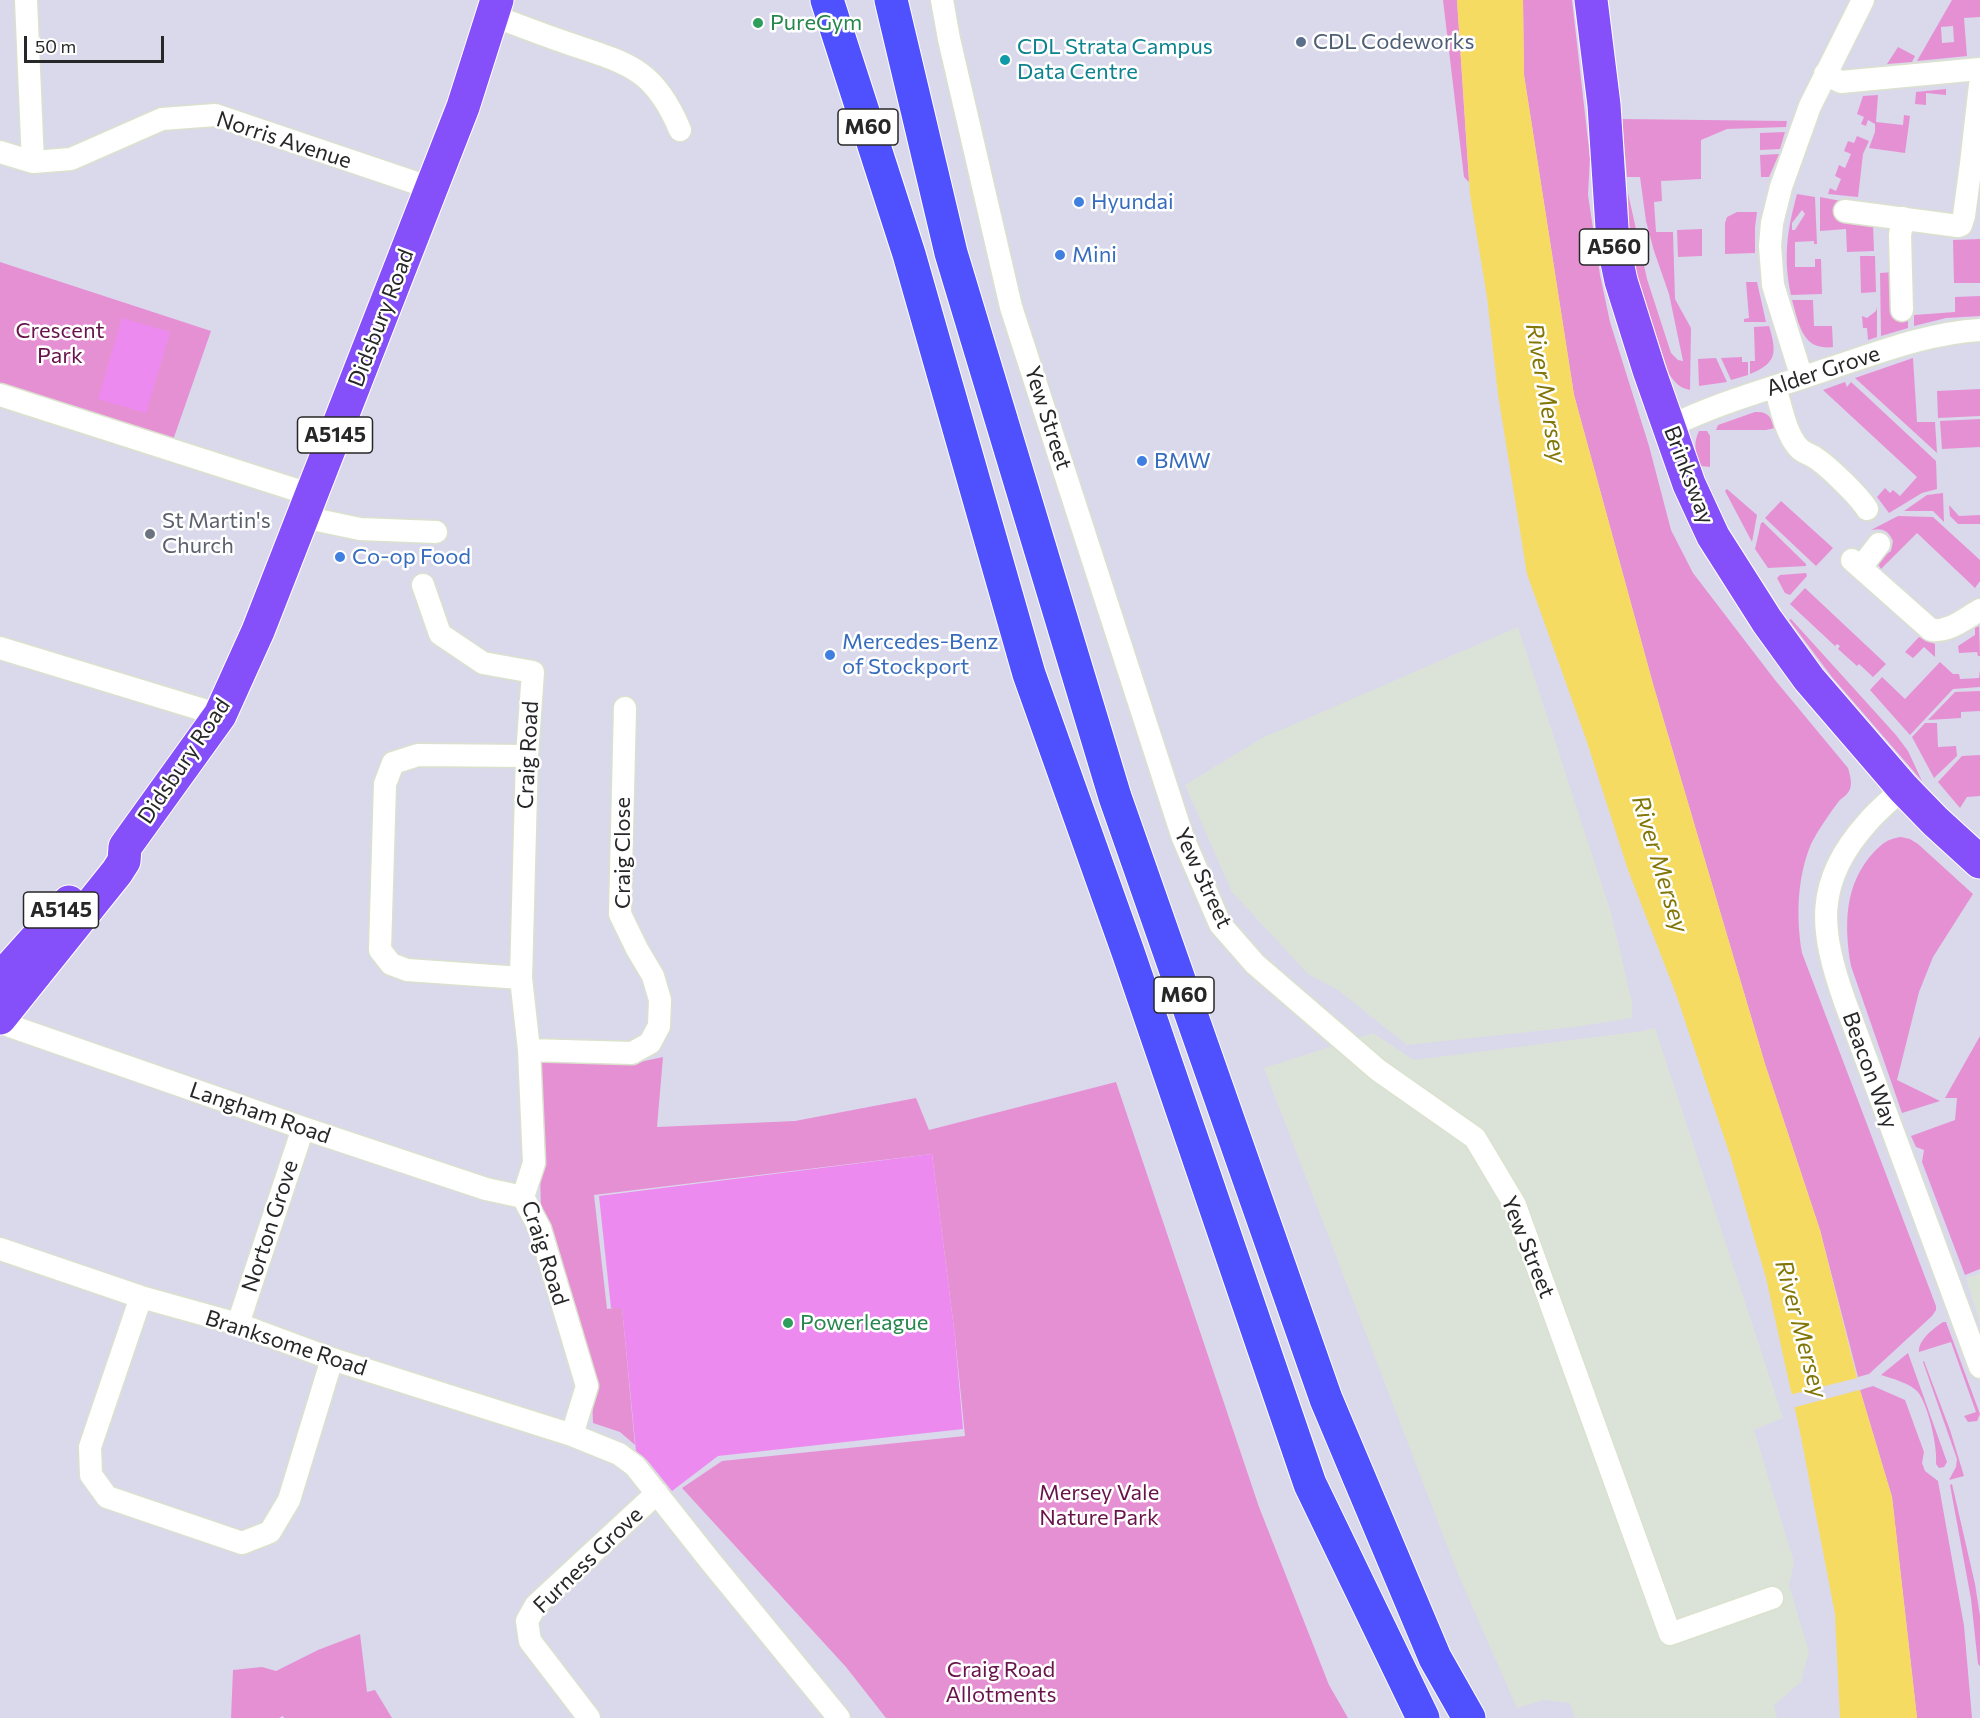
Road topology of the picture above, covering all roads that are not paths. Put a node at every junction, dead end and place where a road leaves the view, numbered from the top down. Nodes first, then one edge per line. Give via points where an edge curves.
1 (26, 0) edge
2 (827, 0) edge
3 (850, 0) edge
4 (891, 0) edge
5 (908, 0) edge
6 (942, 0) edge
7 (1591, 0) edge
8 (1863, 0) edge
9 (496, 8) edge
10 (1980, 69) edge
11 (1825, 74) junction
12 (1980, 85) edge
13 (680, 130) dead end
14 (0, 152) edge
15 (1976, 154) edge
16 (33, 162) junction
17 (431, 188) junction
18 (1845, 211) dead end
19 (1904, 218) junction
20 (951, 253) junction
21 (909, 254) junction
22 (1902, 310) dead end
23 (1980, 330) edge
24 (1802, 378) junction
25 (1775, 387) junction
26 (0, 395) edge
27 (1669, 427) junction
28 (308, 506) junction
29 (1867, 509) dead end
30 (436, 532) dead end
31 (1879, 544) dead end
32 (423, 585) dead end
33 (1980, 610) edge
34 (0, 648) edge
35 (625, 708) dead end
36 (220, 715) junction
37 (527, 756) junction
38 (1904, 788) junction
39 (125, 847) junction
40 (1980, 862) edge
41 (521, 978) junction
42 (0, 979) edge
43 (0, 1019) edge
44 (529, 1050) junction
45 (303, 1128) junction
46 (523, 1197) junction
47 (0, 1249) edge
48 (141, 1297) junction
49 (238, 1324) junction
50 (332, 1359) junction
51 (1980, 1367) edge
52 (572, 1435) junction
53 (657, 1493) junction
54 (1772, 1598) dead end
55 (589, 1718) edge
56 (839, 1718) edge
57 (1423, 1718) edge
58 (1469, 1718) edge

1 - 16 street
2 - 21 highway, M60
3 - 21 highway, M60
4 - 20 highway, M60
5 - 20 highway, M60
6 - 54 street, Yew Street via 1011,307 1183,838 1220,924 1255,964 1378,1070 1475,1138 1515,1204 1670,1634
7 - 27 main road, Brinksway / A560 via 1616,261
8 - 11 street
9 - 13 street via 639,72 663,95
9 - 17 main road, Didsbury Road / A5145
10 - 11 street via 1842,82
11 - 24 street via 1781,187 1770,235 1773,285
12 - 15 street
14 - 16 street, Norris Avenue
15 - 19 street via 1961,225
16 - 17 street, Norris Avenue via 70,159 162,118 215,115
17 - 28 main road, Didsbury Road / A5145
18 - 19 street
19 - 22 street via 1900,235
20 - 58 highway, M60 via 1115,797 1326,1400 1435,1658
21 - 57 highway, M60 via 1029,674 1310,1484
23 - 24 street, Alder Grove via 1941,334
24 - 25 street, Alder Grove
25 - 27 street, Alder Grove
25 - 29 street via 1790,434 1790,452 1815,458
26 - 28 street
27 - 38 main road, Brinksway / A560 via 1713,536 1744,586 1809,679
28 - 30 street via 360,529
28 - 36 main road, Didsbury Road / A5145
31 - 33 street via 1856,564 1931,630 1947,629
32 - 37 street, Craig Road via 440,634 483,663 533,672
34 - 36 street
35 - 44 street, Craig Close via 620,914 653,976 660,1000 659,1026 650,1043 632,1053
36 - 39 main road, Didsbury Road / A5145
37 - 41 street, Craig Road
37 - 41 street via 418,755 393,763 385,784 380,950 391,964 407,970
38 - 40 main road, Brinksway / A560
38 - 51 street, Beacon Way via 1867,822 1834,872 1827,900 1826,936 1845,1002
39 - 42 main road, Didsbury Road / A5145 via 114,852
39 - 43 main road, Didsbury Road / A5145 via 124,861 117,872
41 - 44 street, Craig Road
43 - 45 street, Langham Road via 10,1026
44 - 46 street, Craig Road via 534,1163
45 - 46 street, Langham Road via 486,1189
45 - 49 street, Norton Grove
46 - 52 street, Craig Road via 540,1229 587,1386
47 - 48 street, Branksome Road
48 - 49 street, Branksome Road
48 - 50 street via 90,1447 91,1475 107,1497 242,1543 270,1532 289,1500
49 - 50 street, Branksome Road
50 - 52 street, Branksome Road
52 - 53 street via 620,1454
53 - 55 street, Furness Grove via 536,1605 527,1621 530,1641
53 - 56 street

